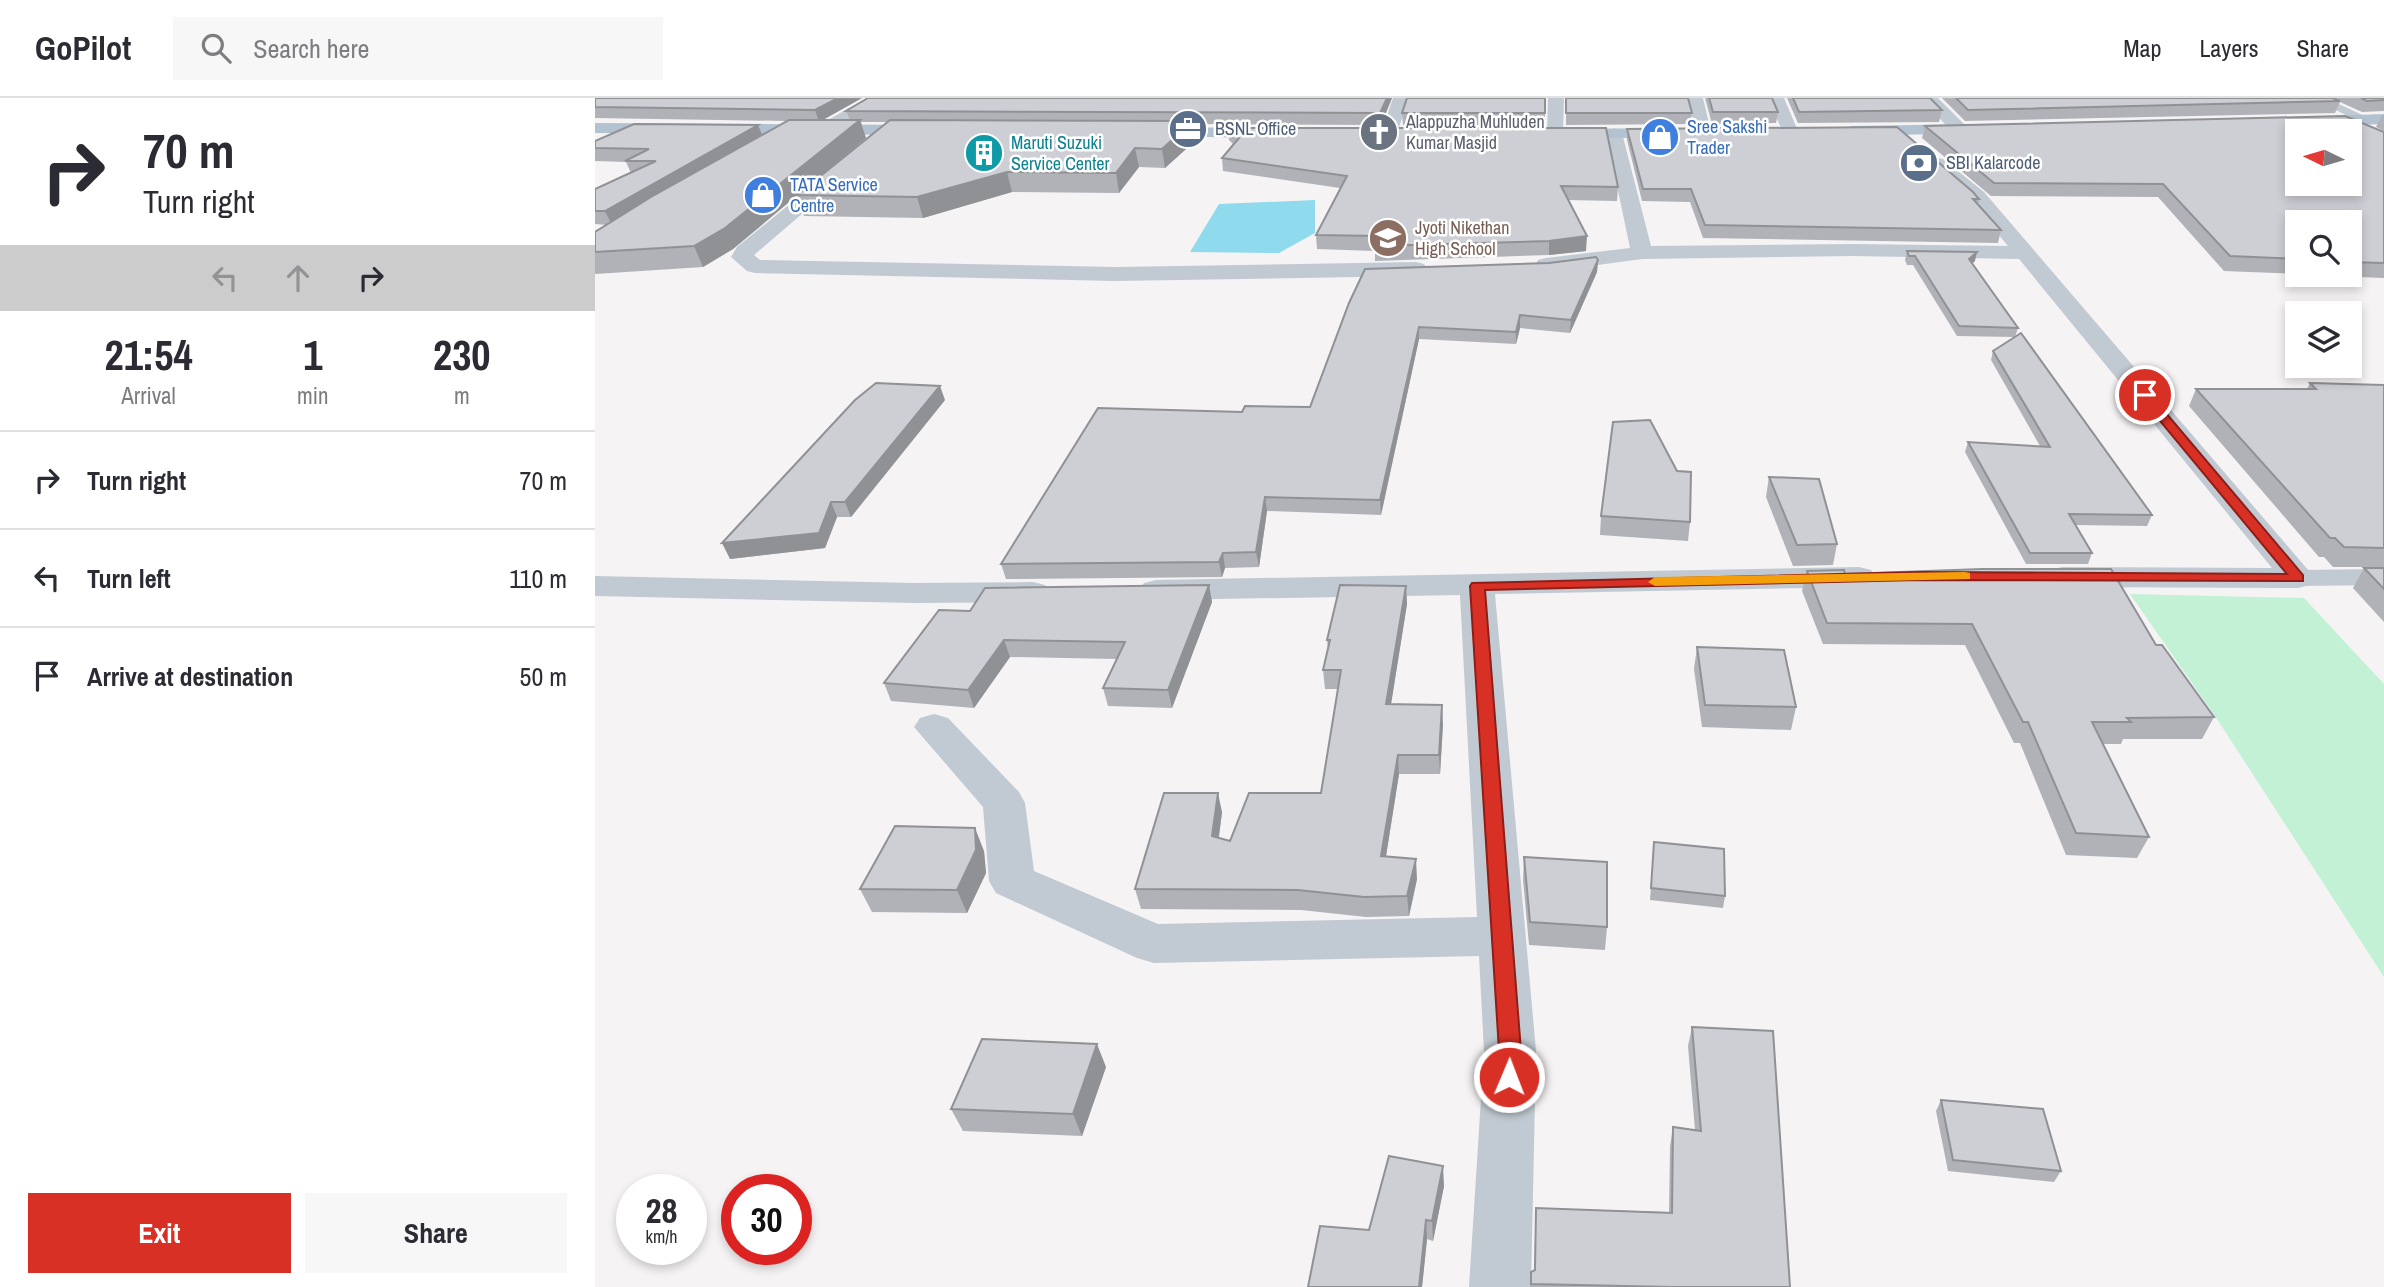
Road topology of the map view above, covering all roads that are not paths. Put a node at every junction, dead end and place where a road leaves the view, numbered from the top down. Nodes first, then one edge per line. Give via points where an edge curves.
1 (879, 98) edge
2 (1401, 98) edge
3 (1556, 98) edge
4 (1695, 98) edge
5 (1776, 98) edge
6 (1929, 98) edge
7 (2316, 98) edge
8 (2375, 125) edge
9 (595, 128) edge
10 (791, 129) junction
11 (820, 129) junction
12 (1959, 129) junction
13 (1987, 129) edge
14 (890, 130) junction
15 (1898, 130) junction
16 (946, 131) edge
17 (1790, 131) edge
18 (1831, 131) edge
19 (1126, 132) edge
20 (1709, 132) joint
21 (1292, 133) edge
22 (1388, 133) edge
23 (1614, 133) junction
24 (1529, 134) edge
25 (1555, 134) junction
26 (761, 146) edge
27 (1641, 253) junction
28 (2025, 253) junction
29 (1521, 266) edge
30 (1438, 268) edge
31 (1891, 576) edge
32 (2027, 576) edge
33 (2384, 577) edge
34 (2298, 578) junction
35 (595, 586) edge
36 (1477, 586) junction
37 (1120, 590) edge
38 (1065, 591) edge
39 (934, 727) dead end
40 (1503, 936) junction
41 (1500, 1287) edge

1 - 11 street
2 - 22 street
3 - 25 street
4 - 20 street
5 - 17 street
6 - 12 street
7 - 8 lane
9 - 10 main road
10 - 11 main road
10 - 26 street
11 - 14 main road
12 - 13 main road
12 - 15 main road
14 - 16 main road
14 - 30 street via 745,252 744,261 755,266 1115,274
15 - 18 main road
15 - 28 street via 1977,196
19 - 21 main road
20 - 23 main road
23 - 25 main road
23 - 27 street
24 - 25 main road
27 - 28 street
27 - 29 street
28 - 34 street
31 - 36 street
32 - 34 street
33 - 34 lane
35 - 38 street via 914,593
36 - 37 street
36 - 40 street
39 - 40 street via 1004,803 1012,881 1154,944
40 - 41 street via 1510,1051

